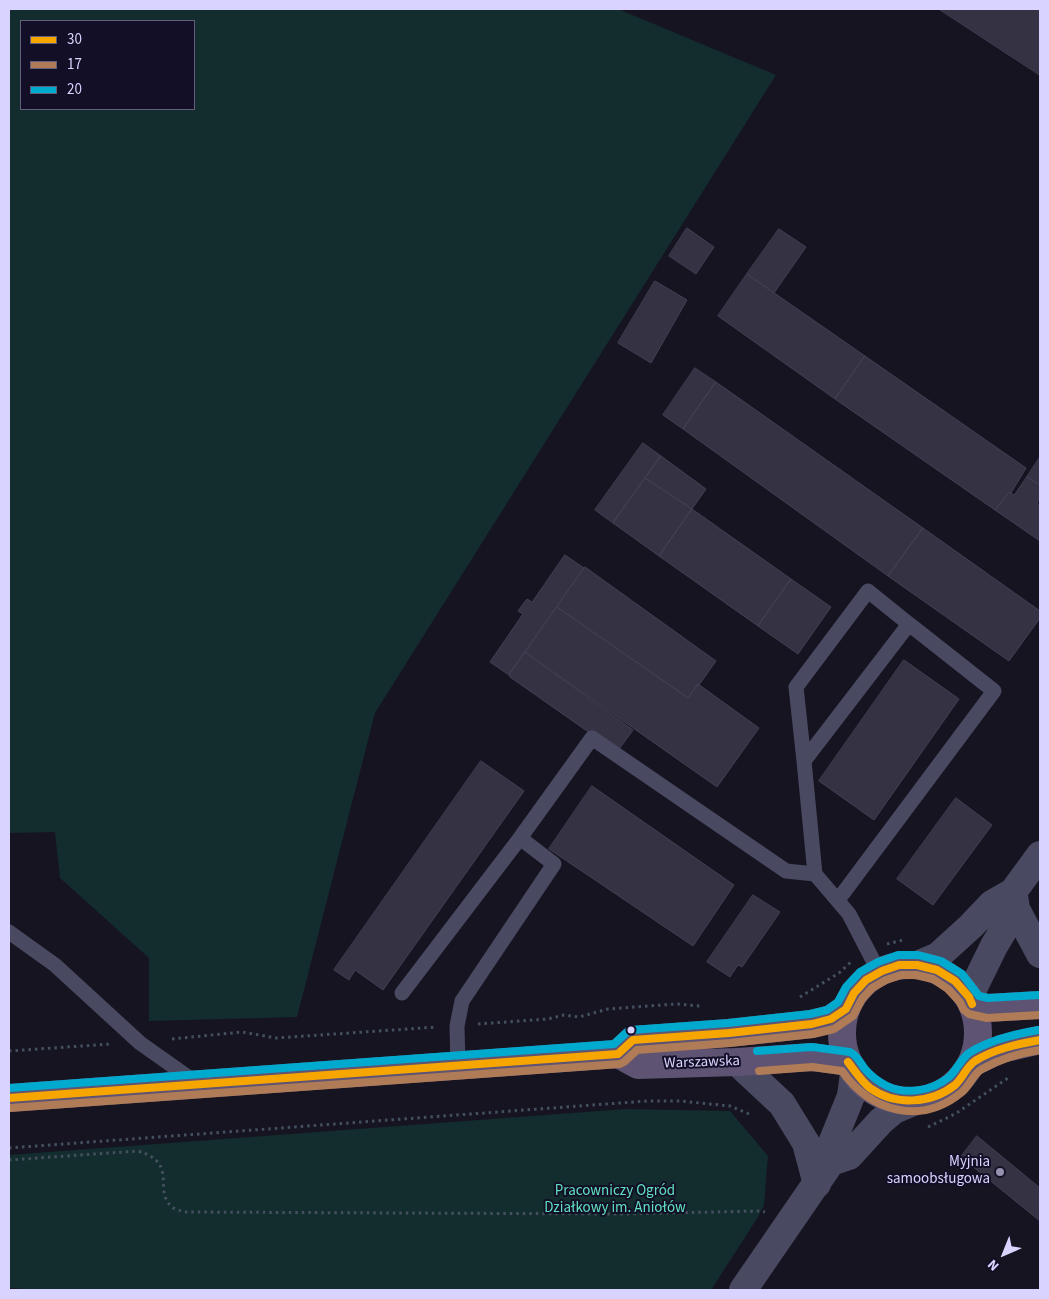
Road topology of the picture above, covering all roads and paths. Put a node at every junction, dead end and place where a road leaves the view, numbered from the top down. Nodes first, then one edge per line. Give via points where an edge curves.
1 (909, 624) junction
2 (804, 761) junction
3 (520, 838) junction
4 (1040, 855) edge
5 (815, 874) junction
6 (838, 900) junction
7 (1014, 900) junction
8 (9, 932) edge
9 (908, 939) dead end
10 (1040, 954) edge
11 (874, 961) junction
12 (917, 964) junction
13 (402, 993) dead end
14 (792, 999) dead end
15 (970, 1000) junction
16 (1040, 1005) edge
17 (704, 1006) dead end
18 (846, 1009) junction
19 (457, 1026) junction
20 (166, 1040) dead end
21 (1040, 1040) edge
22 (114, 1044) dead end
23 (9, 1051) edge
24 (618, 1054) junction
25 (737, 1062) junction
26 (972, 1064) junction
27 (458, 1066) junction
28 (851, 1067) junction
29 (1013, 1074) dead end
30 (199, 1085) junction
31 (9, 1098) edge
32 (913, 1102) junction
33 (782, 1104) junction
34 (922, 1130) dead end
35 (9, 1148) edge
36 (9, 1160) edge
37 (824, 1173) junction
38 (791, 1221) junction
39 (743, 1290) edge

1 - 2 lane
1 - 2 lane via 868,592 796,687
1 - 6 lane via 994,691
2 - 5 lane
3 - 5 lane via 592,738 786,871
3 - 13 lane
3 - 19 lane via 554,864 462,1002
4 - 7 street
5 - 6 lane
6 - 11 lane
7 - 10 street
7 - 12 street via 992,904 938,956
7 - 15 street
8 - 30 lane via 55,965 140,1043
9 - 11 path via 882,945
11 - 12 main road
11 - 14 path via 855,958 839,973
11 - 18 main road via 866,980
12 - 15 main road via 937,970 955,981
15 - 16 main road via 987,1008
15 - 26 main road via 978,1024 978,1044
17 - 19 path via 676,1004 608,1008 579,1017 564,1015
18 - 24 main road, Warszawska via 831,1019 812,1024 634,1040
18 - 28 main road via 842,1036
19 - 20 path via 276,1038 242,1032
19 - 27 lane
21 - 26 main road via 1001,1049
22 - 23 path
24 - 25 main road, Warszawska via 638,1065
24 - 27 main road
25 - 28 main road, Warszawska via 812,1057
25 - 33 street
26 - 32 main road via 958,1083 937,1097
27 - 30 main road
28 - 32 main road via 870,1089 891,1099
28 - 37 street via 851,1096
29 - 34 path via 955,1114
30 - 31 main road
32 - 37 street via 894,1110 849,1156
33 - 35 path via 762,1120 730,1106 648,1101
33 - 37 street
36 - 38 path via 138,1151 156,1161 162,1169 168,1203 184,1212 621,1214 761,1211
37 - 38 street
38 - 39 street

